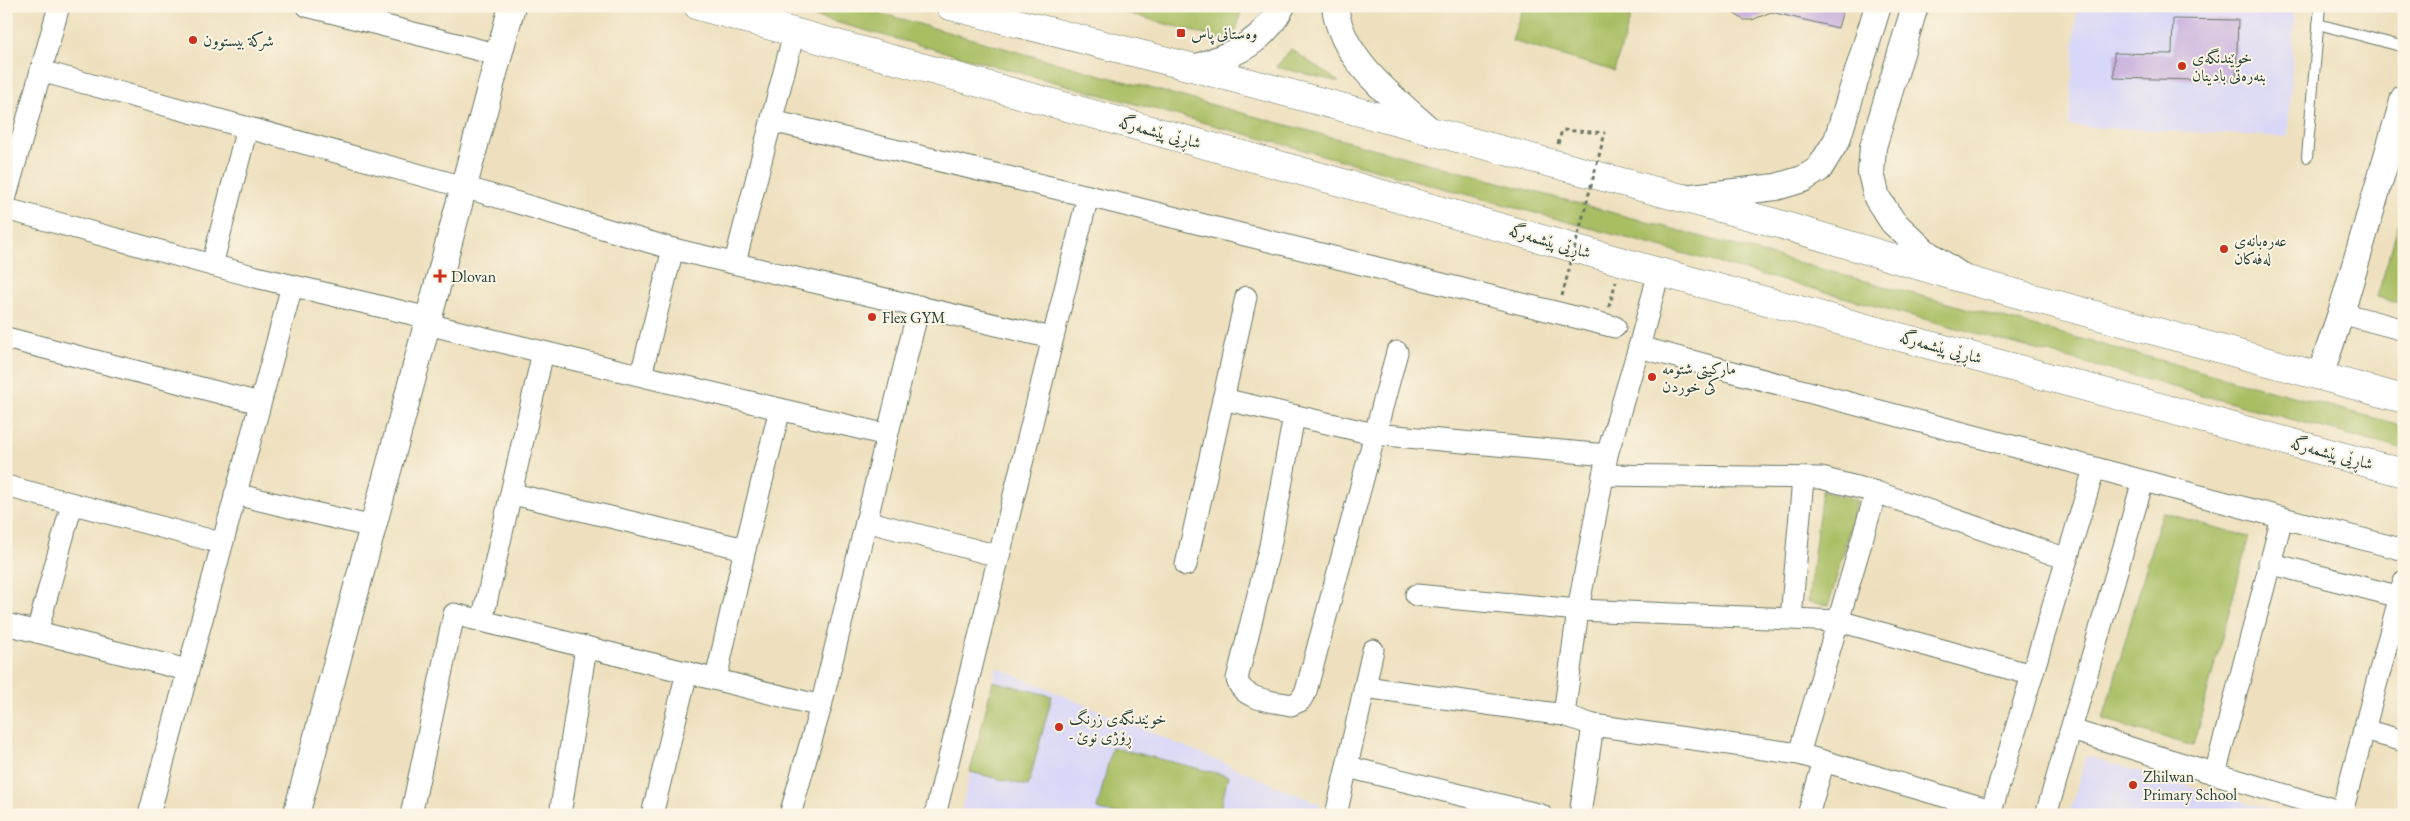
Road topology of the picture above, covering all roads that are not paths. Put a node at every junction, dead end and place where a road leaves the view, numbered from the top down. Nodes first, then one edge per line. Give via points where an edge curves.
1 (59, 6) edge
2 (307, 6) edge
3 (512, 6) edge
4 (698, 6) edge
5 (1282, 6) edge
6 (1335, 6) edge
7 (1915, 6) edge
8 (2320, 6) edge
9 (958, 7) edge
10 (1875, 14) edge
11 (2318, 24) junction
12 (794, 33) junction
13 (1908, 33) junction
14 (2404, 48) edge
15 (499, 55) junction
16 (1195, 68) junction
17 (41, 71) junction
18 (2404, 98) edge
19 (772, 121) junction
20 (247, 128) junction
21 (1433, 133) junction
22 (2307, 157) dead end
23 (464, 187) junction
24 (6, 196) edge
25 (1088, 196) junction
26 (1680, 198) junction
27 (6, 209) edge
28 (673, 249) junction
29 (735, 262) junction
30 (212, 266) junction
31 (1659, 272) junction
32 (1967, 280) junction
33 (292, 286) junction
34 (1246, 297) dead end
35 (919, 306) junction
36 (2341, 313) junction
37 (1611, 319) road end
38 (428, 321) junction
39 (2404, 330) edge
40 (6, 338) edge
41 (1052, 338) junction
42 (1639, 347) junction
43 (543, 352) junction
44 (1397, 352) dead end
45 (641, 375) junction
46 (2320, 376) junction
47 (2404, 398) edge
48 (1223, 399) junction
49 (260, 403) junction
50 (780, 409) junction
51 (1294, 416) junction
52 (1374, 434) junction
53 (887, 435) junction
54 (1605, 465) junction
55 (2094, 469) junction
56 (2404, 473) edge
57 (1803, 479) junction
58 (2143, 482) junction
59 (6, 486) edge
60 (1876, 492) junction
61 (235, 494) junction
62 (512, 494) junction
63 (72, 504) junction
64 (2282, 518) junction
65 (866, 521) junction
66 (373, 527) junction
67 (221, 544) junction
68 (745, 549) junction
69 (2404, 550) edge
70 (998, 556) junction
71 (2067, 559) junction
72 (2269, 563) junction
73 (1186, 565) dead end
74 (2402, 592) edge
75 (1416, 595) dead end
76 (1578, 610) junction
77 (1791, 618) junction
78 (482, 621) junction
79 (1838, 621) junction
80 (6, 624) edge
81 (37, 632) junction
82 (586, 647) junction
83 (1373, 650) dead end
84 (186, 670) junction
85 (687, 672) junction
86 (2032, 675) junction
87 (716, 679) junction
88 (1365, 686) junction
89 (821, 706) junction
90 (1564, 715) junction
91 (1593, 725) junction
92 (2070, 730) junction
93 (2364, 730) junction
94 (2404, 740) edge
95 (1799, 754) junction
96 (1824, 761) junction
97 (1348, 767) junction
98 (2215, 774) junction
99 (1990, 812) edge
100 (2342, 813) edge
101 (149, 815) edge
102 (296, 815) edge
103 (411, 815) edge
104 (560, 815) edge
105 (652, 815) edge
106 (790, 815) edge
107 (934, 815) edge
108 (1336, 815) edge
109 (1541, 815) edge
110 (1580, 815) edge
111 (1808, 815) edge
112 (2046, 815) edge

1 - 17 street
2 - 15 street
3 - 15 street
4 - 12 highway, شاڕێی پێشمەرگە
5 - 16 street via 1254,42
6 - 21 street via 1342,32 1360,62
7 - 13 street
8 - 11 lane
9 - 16 highway
10 - 13 street
10 - 26 street via 1837,140 1819,169 1803,179 1776,187
11 - 14 lane
11 - 22 lane
12 - 19 street
12 - 31 highway, شاڕێی پێشمەرگە
13 - 32 street via 1873,147 1871,164 1875,190 1885,212 1902,231 1925,252
15 - 23 street
16 - 21 highway
17 - 20 street
17 - 24 street
18 - 36 street
19 - 25 street
19 - 29 street
20 - 23 street
20 - 30 street
21 - 26 highway
23 - 28 street
23 - 38 street
25 - 37 street
25 - 41 street
26 - 32 highway
27 - 30 street
28 - 29 street
28 - 45 street
29 - 35 street
30 - 33 street
31 - 42 street
31 - 56 highway, شاڕێی پێشمەرگە
32 - 46 highway
33 - 38 street
33 - 49 street
34 - 48 street
35 - 41 street
35 - 53 street
36 - 39 street
36 - 46 street
38 - 43 street
38 - 66 street
40 - 49 street
41 - 70 street
42 - 54 street
42 - 55 street
43 - 45 street
43 - 62 street
44 - 52 street
45 - 50 street
46 - 47 highway
48 - 51 street
48 - 73 street
49 - 61 street
50 - 53 street
50 - 68 street
51 - 52 street
51 - 52 street via 1270,546 1237,679 1240,689 1247,694 1291,705 1300,701 1306,691
52 - 54 street
53 - 65 street
54 - 57 street
54 - 76 street
55 - 58 street
55 - 71 street
57 - 60 street via 1820,478
57 - 77 street
58 - 64 street
58 - 92 street
59 - 63 street
60 - 71 street
60 - 79 street
61 - 66 street
61 - 67 street
62 - 68 street
62 - 78 street
63 - 67 street
63 - 81 street
64 - 69 street
64 - 72 street
65 - 70 street
65 - 89 street
66 - 102 street
67 - 84 street
68 - 87 street
70 - 107 street
71 - 86 street
72 - 74 street
72 - 98 street
74 - 93 street
75 - 76 street
76 - 77 street
76 - 90 street
77 - 79 street
78 - 82 street
78 - 103 street via 454,614
79 - 86 street
79 - 95 street
80 - 81 street
81 - 84 street
82 - 85 street
82 - 104 street
83 - 88 street
84 - 101 street
85 - 87 street
85 - 105 street
86 - 99 street
87 - 89 street
88 - 90 street
88 - 97 street
89 - 106 street
90 - 91 street
91 - 95 street
91 - 110 street
92 - 98 street
92 - 112 street
93 - 94 street
93 - 100 street
95 - 96 street
96 - 99 street
96 - 111 street
97 - 108 street
97 - 109 street
98 - 100 street

